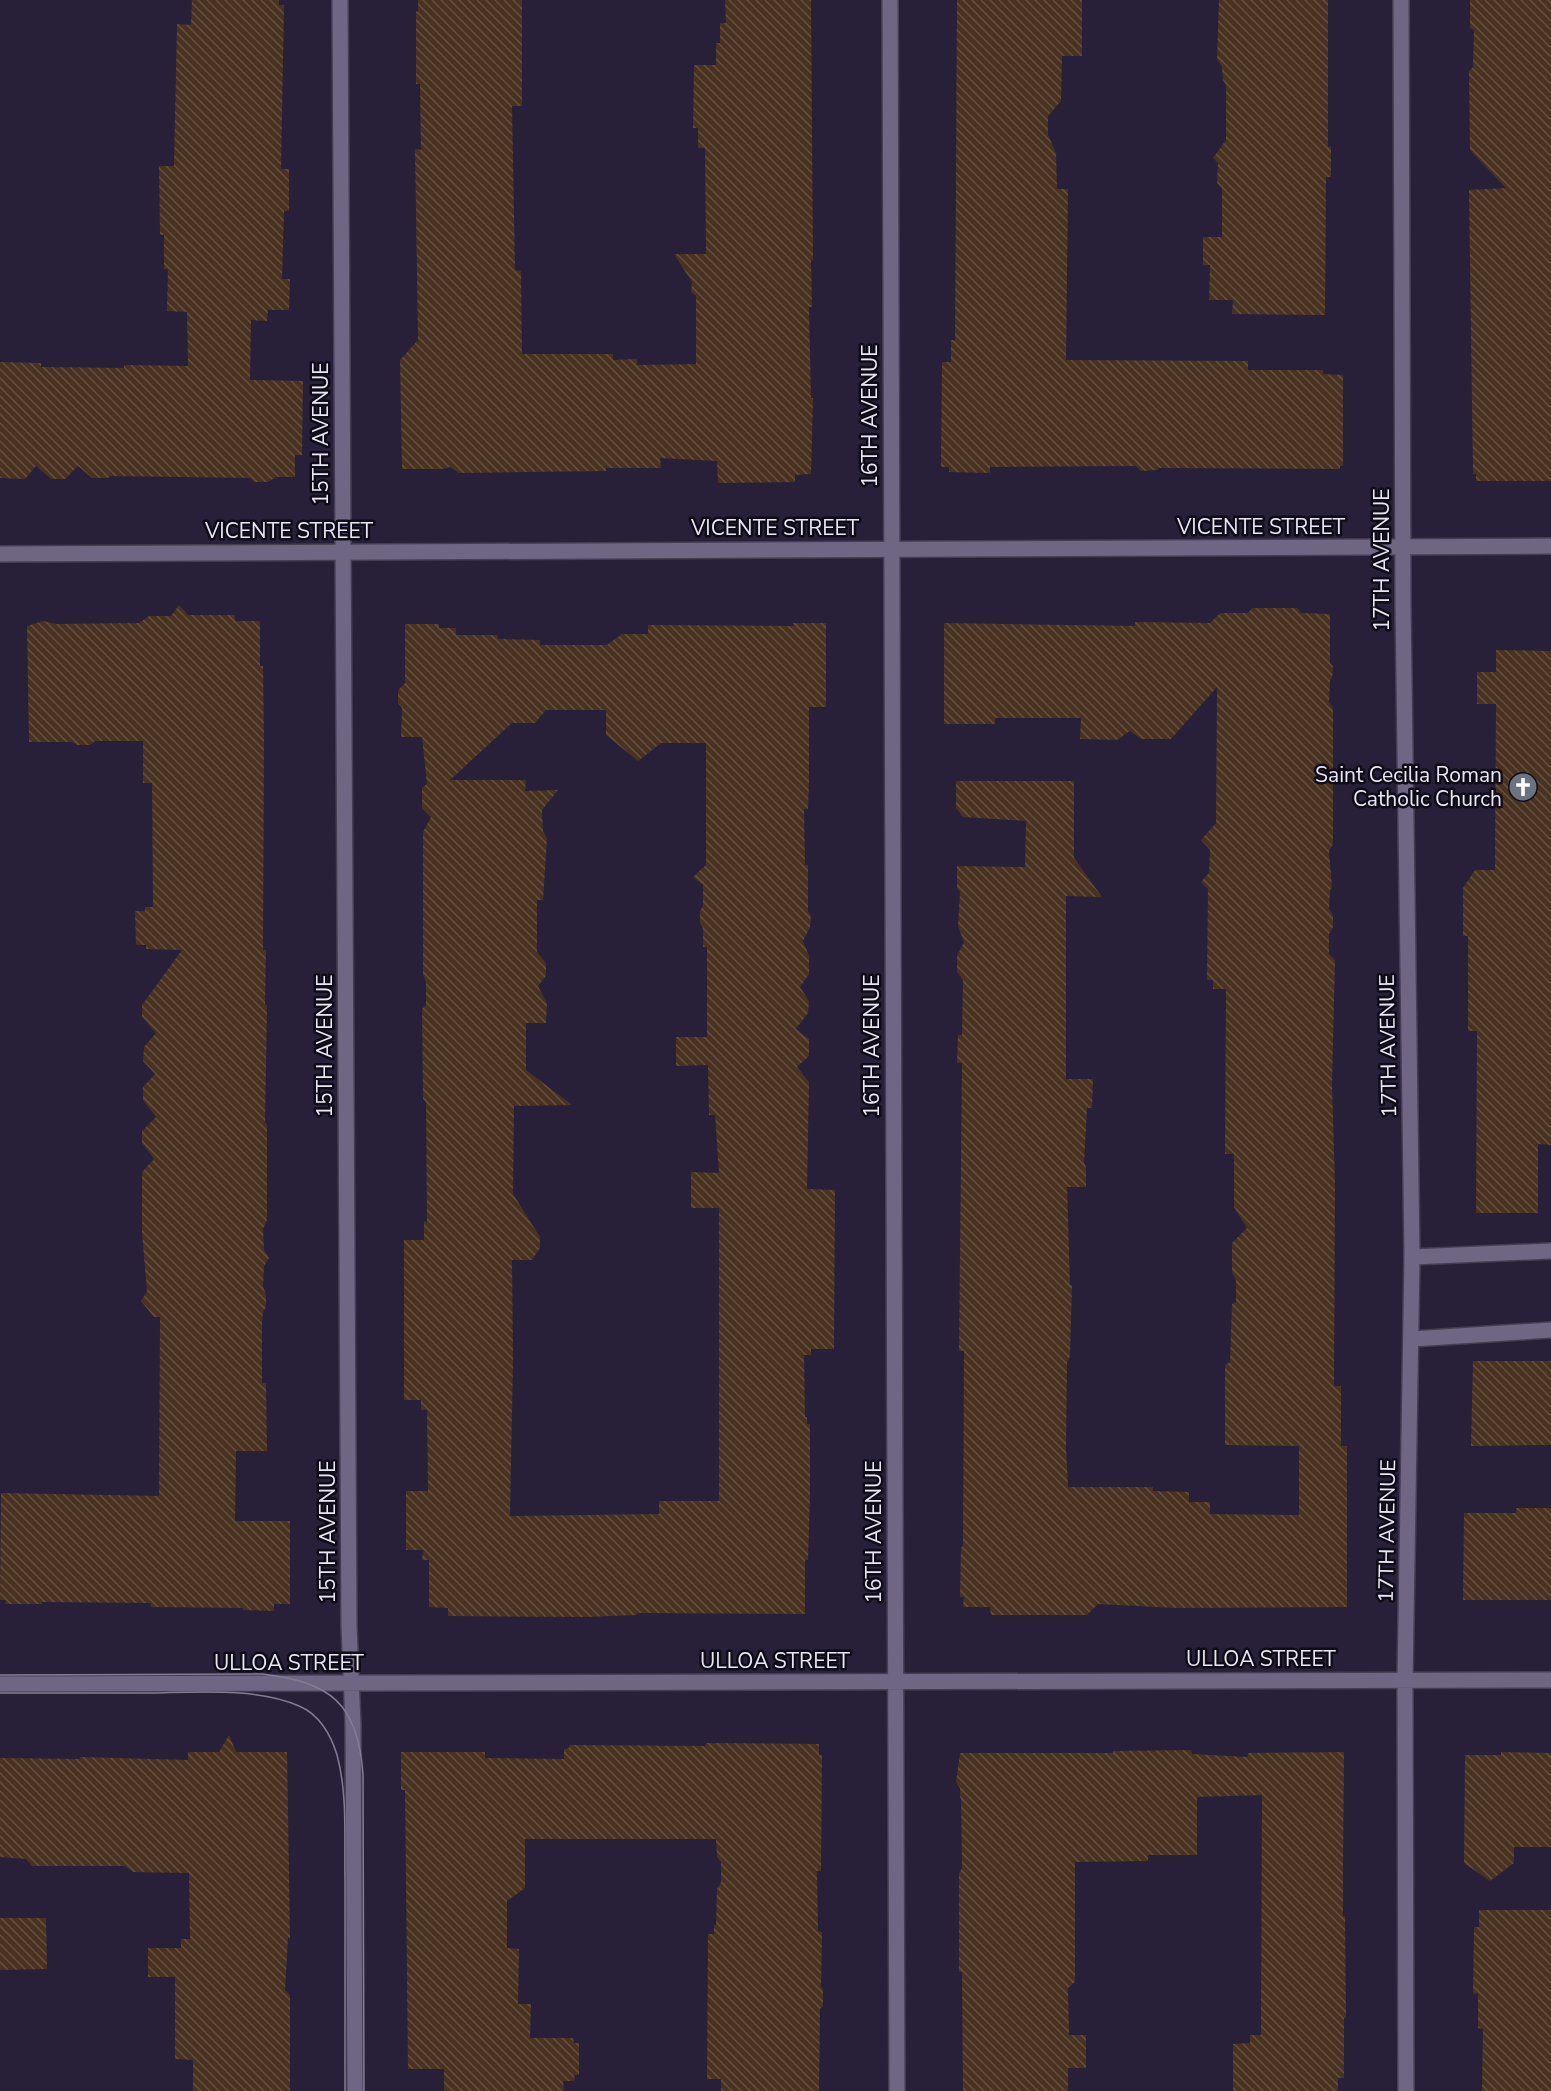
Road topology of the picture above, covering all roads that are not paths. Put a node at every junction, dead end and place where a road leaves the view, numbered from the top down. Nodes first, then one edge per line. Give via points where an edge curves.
1 (340, 0) edge
2 (890, 0) edge
3 (1401, 0) edge
4 (1551, 546) edge
5 (1403, 547) junction
6 (892, 548) junction
7 (343, 551) junction
8 (0, 554) edge
9 (1551, 1251) edge
10 (1412, 1257) junction
11 (1551, 1330) edge
12 (1412, 1339) junction
13 (1405, 1680) junction
14 (1551, 1680) edge
15 (895, 1682) junction
16 (351, 1683) junction
17 (0, 1684) edge
18 (355, 2091) edge
19 (897, 2091) edge
20 (1406, 2091) edge

1 - 7 street, 15TH AVENUE
2 - 6 street, 16TH AVENUE
3 - 5 street, 17TH AVENUE
4 - 5 street, VICENTE STREET
5 - 6 street, VICENTE STREET
5 - 10 street, 17TH AVENUE
6 - 7 street, VICENTE STREET
6 - 15 street, 16TH AVENUE
7 - 8 street, VICENTE STREET
7 - 16 street, 15TH AVENUE
9 - 10 street
10 - 12 street, 17TH AVENUE
11 - 12 street
12 - 13 street, 17TH AVENUE
13 - 14 street, ULLOA STREET
13 - 15 street, ULLOA STREET
13 - 20 street, 17TH AVENUE
15 - 16 street, ULLOA STREET
15 - 19 street, 16TH AVENUE
16 - 17 street, ULLOA STREET
16 - 18 street, 15TH AVENUE

